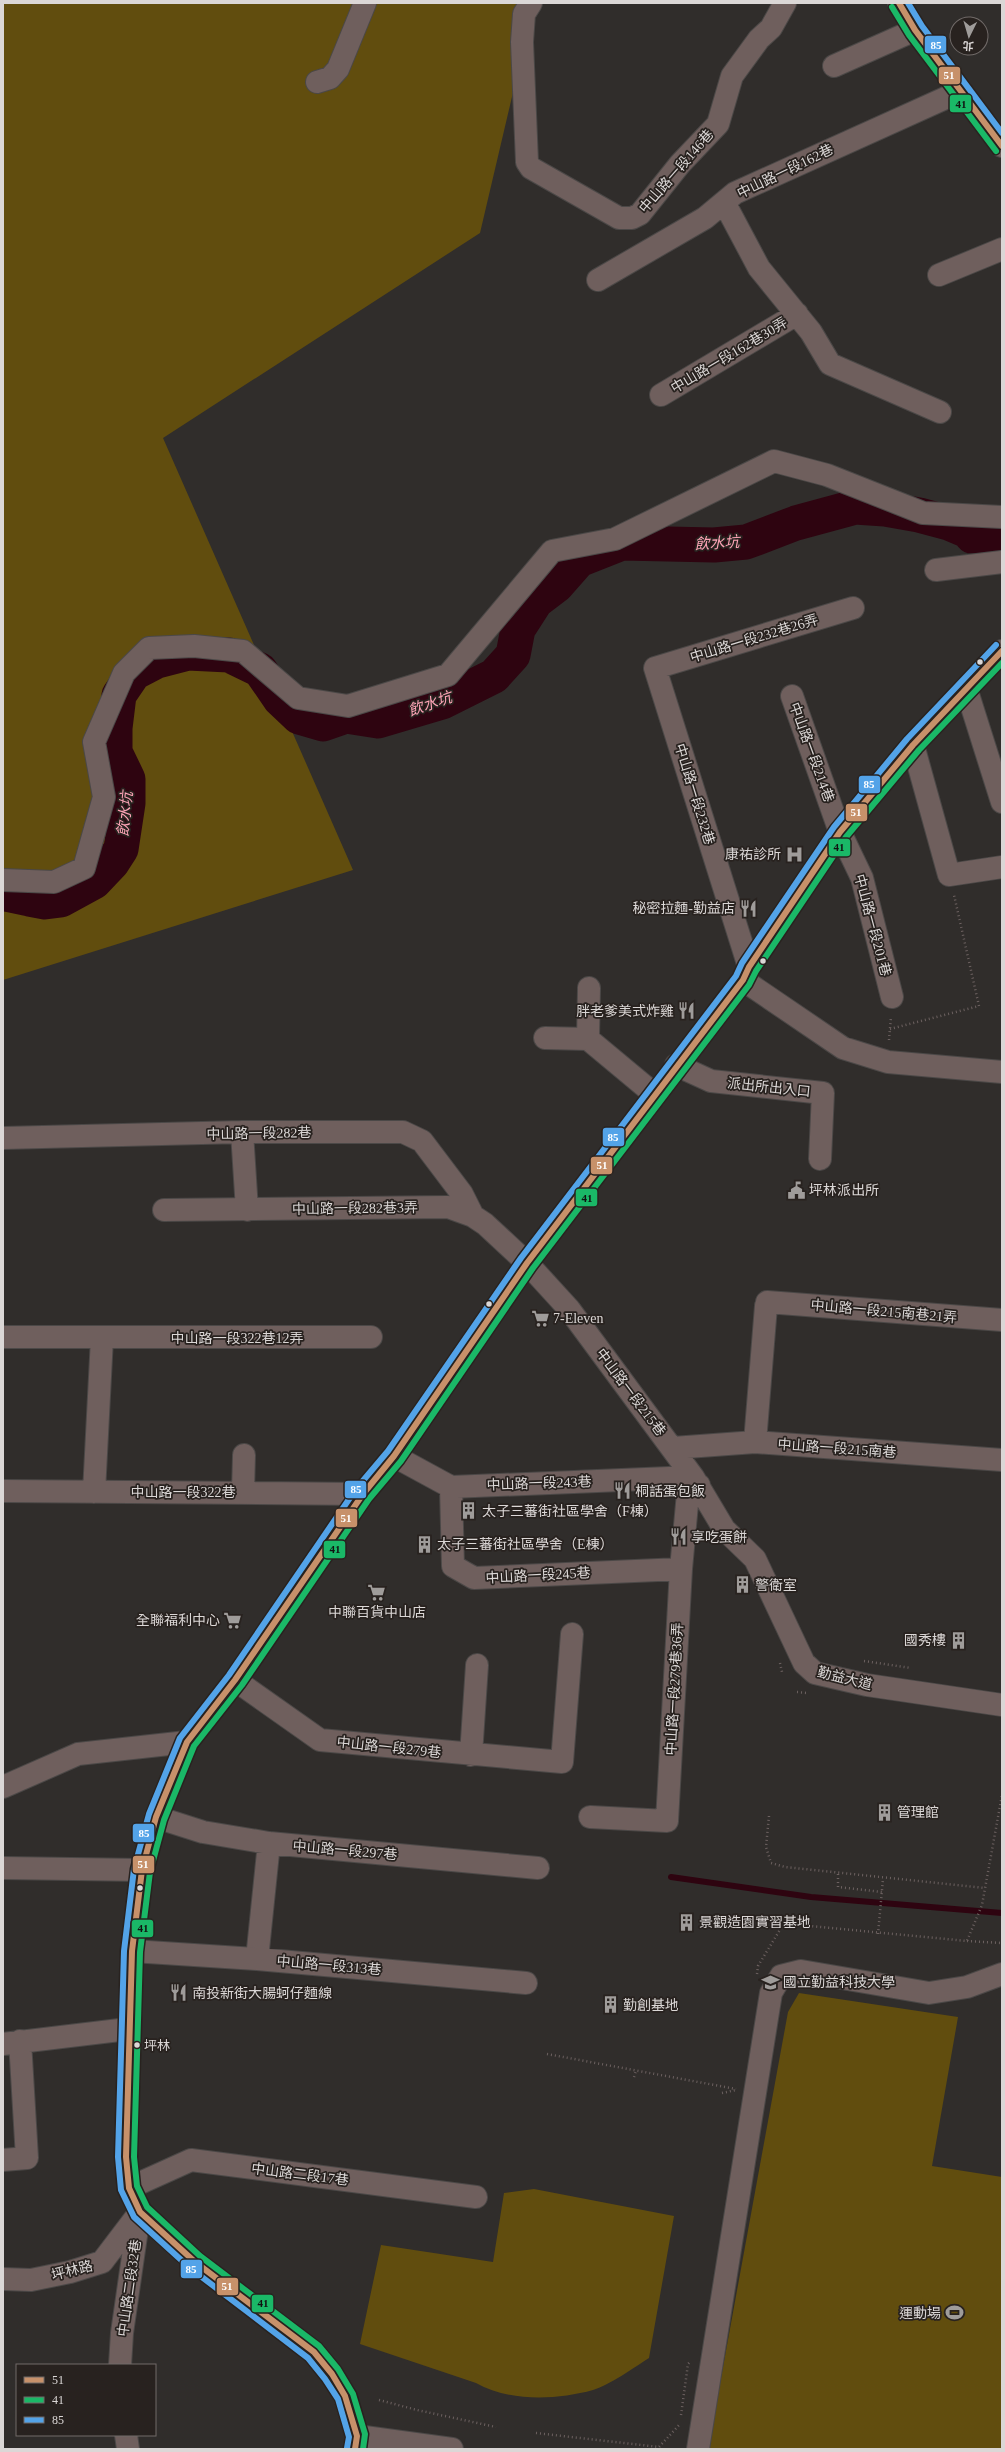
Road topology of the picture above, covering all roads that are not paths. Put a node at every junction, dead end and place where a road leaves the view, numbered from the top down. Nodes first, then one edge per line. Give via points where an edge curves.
1 (365, 3) edge
2 (531, 3) edge
3 (785, 3) edge
4 (899, 3) edge
5 (915, 30) junction
6 (834, 66) dead end
7 (317, 82) dead end
8 (961, 91) junction
9 (1002, 146) edge
10 (725, 204) junction
11 (1002, 249) edge
12 (939, 275) dead end
13 (598, 280) dead end
14 (797, 314) junction
15 (662, 395) dead end
16 (940, 412) dead end
17 (1002, 517) edge
18 (1002, 562) edge
19 (936, 570) dead end
20 (853, 608) dead end
21 (1002, 651) edge
22 (655, 668) joint
23 (966, 688) junction
24 (792, 696) dead end
25 (914, 745) junction
26 (1002, 802) edge
27 (840, 832) junction
28 (1002, 867) edge
29 (3, 880) edge
30 (746, 973) junction
31 (589, 988) dead end
32 (892, 997) road end
33 (545, 1038) dead end
34 (588, 1039) junction
35 (676, 1065) junction
36 (1002, 1072) edge
37 (654, 1094) junction
38 (242, 1132) junction
39 (3, 1138) edge
40 (820, 1159) dead end
41 (164, 1210) dead end
42 (247, 1210) junction
43 (474, 1216) junction
44 (528, 1263) junction
45 (1002, 1320) edge
46 (3, 1337) edge
47 (371, 1337) dead end
48 (102, 1338) junction
49 (755, 1442) junction
50 (673, 1448) junction
51 (244, 1455) dead end
52 (394, 1456) junction
53 (1002, 1460) edge
54 (696, 1481) junction
55 (451, 1487) junction
56 (3, 1491) edge
57 (94, 1492) junction
58 (243, 1492) junction
59 (363, 1494) junction
60 (755, 1559) joint
61 (680, 1568) junction
62 (572, 1634) dead end
63 (477, 1665) dead end
64 (235, 1680) junction
65 (1002, 1705) edge
66 (187, 1742) junction
67 (471, 1755) junction
68 (3, 1788) edge
69 (156, 1817) junction
70 (590, 1817) dead end
71 (270, 1843) junction
72 (3, 1868) edge
73 (538, 1868) dead end
74 (142, 1870) junction
75 (132, 1951) junction
76 (257, 1959) junction
77 (1002, 1974) edge
78 (526, 1983) dead end
79 (128, 2029) junction
80 (12, 2043) edge
81 (3, 2160) edge
82 (129, 2188) junction
83 (476, 2197) dead end
84 (140, 2212) junction
85 (3, 2279) edge
86 (120, 2364) edge
87 (126, 2436) edge
88 (356, 2443) edge
89 (128, 2449) edge
90 (452, 2449) edge
91 (698, 2449) edge

1 - 7 street via 338,69 330,78
2 - 3 street, 中山路一段146巷 via 524,14 522,42 527,162 531,168 619,218 625,218 640,214 680,164 718,124 732,76 759,39 771,28
4 - 5 main road
5 - 6 street
5 - 8 main road
8 - 9 main road
8 - 10 street, 中山路一段162巷 via 762,180 736,193
10 - 13 street, 中山路一段162巷
10 - 14 street via 758,268
11 - 12 street
14 - 15 street, 中山路一段162巷30弄
14 - 16 street via 830,364
17 - 29 street via 923,513 827,475 774,461 615,539 552,551 448,675 348,706 298,698 243,651 194,646 149,648 124,673 94,742 104,797 84,868 54,882
18 - 19 street
20 - 22 street, 中山路一段232巷26弄
21 - 23 main road
22 - 30 street, 中山路一段232巷
23 - 25 main road
23 - 26 street
24 - 27 street, 中山路一段214巷
25 - 27 main road
25 - 28 street via 949,875
27 - 30 main road
27 - 32 street, 中山路一段201巷 via 862,878
30 - 35 main road
30 - 36 street via 843,1048 888,1062
31 - 34 street
33 - 34 street
34 - 37 street
35 - 37 main road
35 - 40 street, 派出所出入口 via 711,1081 823,1093
37 - 44 main road
38 - 39 street, 中山路一段282巷
38 - 42 street
38 - 43 street, 中山路一段282巷 via 403,1132 422,1141 462,1194
41 - 42 street, 中山路一段282巷3弄
42 - 43 street, 中山路一段282巷3弄 via 448,1206
43 - 44 street, 中山路一段282巷3弄
44 - 50 street, 中山路一段215巷 via 569,1309
44 - 52 main road
45 - 49 street, 中山路一段215南巷21弄 via 767,1304
46 - 48 street, 中山路一段322巷12弄
47 - 48 street, 中山路一段322巷12弄
48 - 57 street
49 - 50 street, 中山路一段215南巷
49 - 53 street, 中山路一段215南巷
50 - 54 street, 中山路一段215巷
51 - 58 street
52 - 55 street
52 - 59 main road
54 - 55 street, 中山路一段243巷
54 - 60 street, 中山路一段215巷 via 724,1529
54 - 61 street, 中山路一段279巷36弄 via 688,1493
55 - 61 street, 中山路一段245巷 via 453,1566 474,1578
56 - 57 street, 中山路一段322巷
57 - 58 street, 中山路一段322巷
58 - 59 street, 中山路一段322巷
59 - 64 main road
60 - 65 street, 勤益大道 via 804,1663 815,1673 867,1685
61 - 70 street, 中山路一段279巷36弄 via 667,1821
62 - 67 street, 中山路一段279巷 via 562,1762
63 - 67 street
64 - 66 main road
64 - 67 street, 中山路一段279巷 via 320,1740
66 - 68 street via 78,1754
66 - 69 main road
69 - 71 street, 中山路一段297巷 via 203,1832
69 - 74 main road
71 - 73 street, 中山路一段297巷
71 - 76 street
72 - 74 street
74 - 75 main road
75 - 76 street, 中山路一段313巷
75 - 79 main road
76 - 78 street, 中山路一段313巷
77 - 91 street via 968,1987 929,1993 801,1971 781,1976 771,1993 730,2239 711,2372 695,2381 692,2406 703,2417
79 - 80 street
79 - 82 main road via 126,2157
80 - 81 street via 27,2158
82 - 83 street, 中山路二段17巷 via 191,2160
82 - 84 main road
84 - 85 street, 坪林路 via 102,2262 31,2280
84 - 86 street, 中山路二段32巷 via 122,2333
84 - 88 main road via 196,2262 314,2352 332,2374 345,2396
87 - 89 street
88 - 90 street

